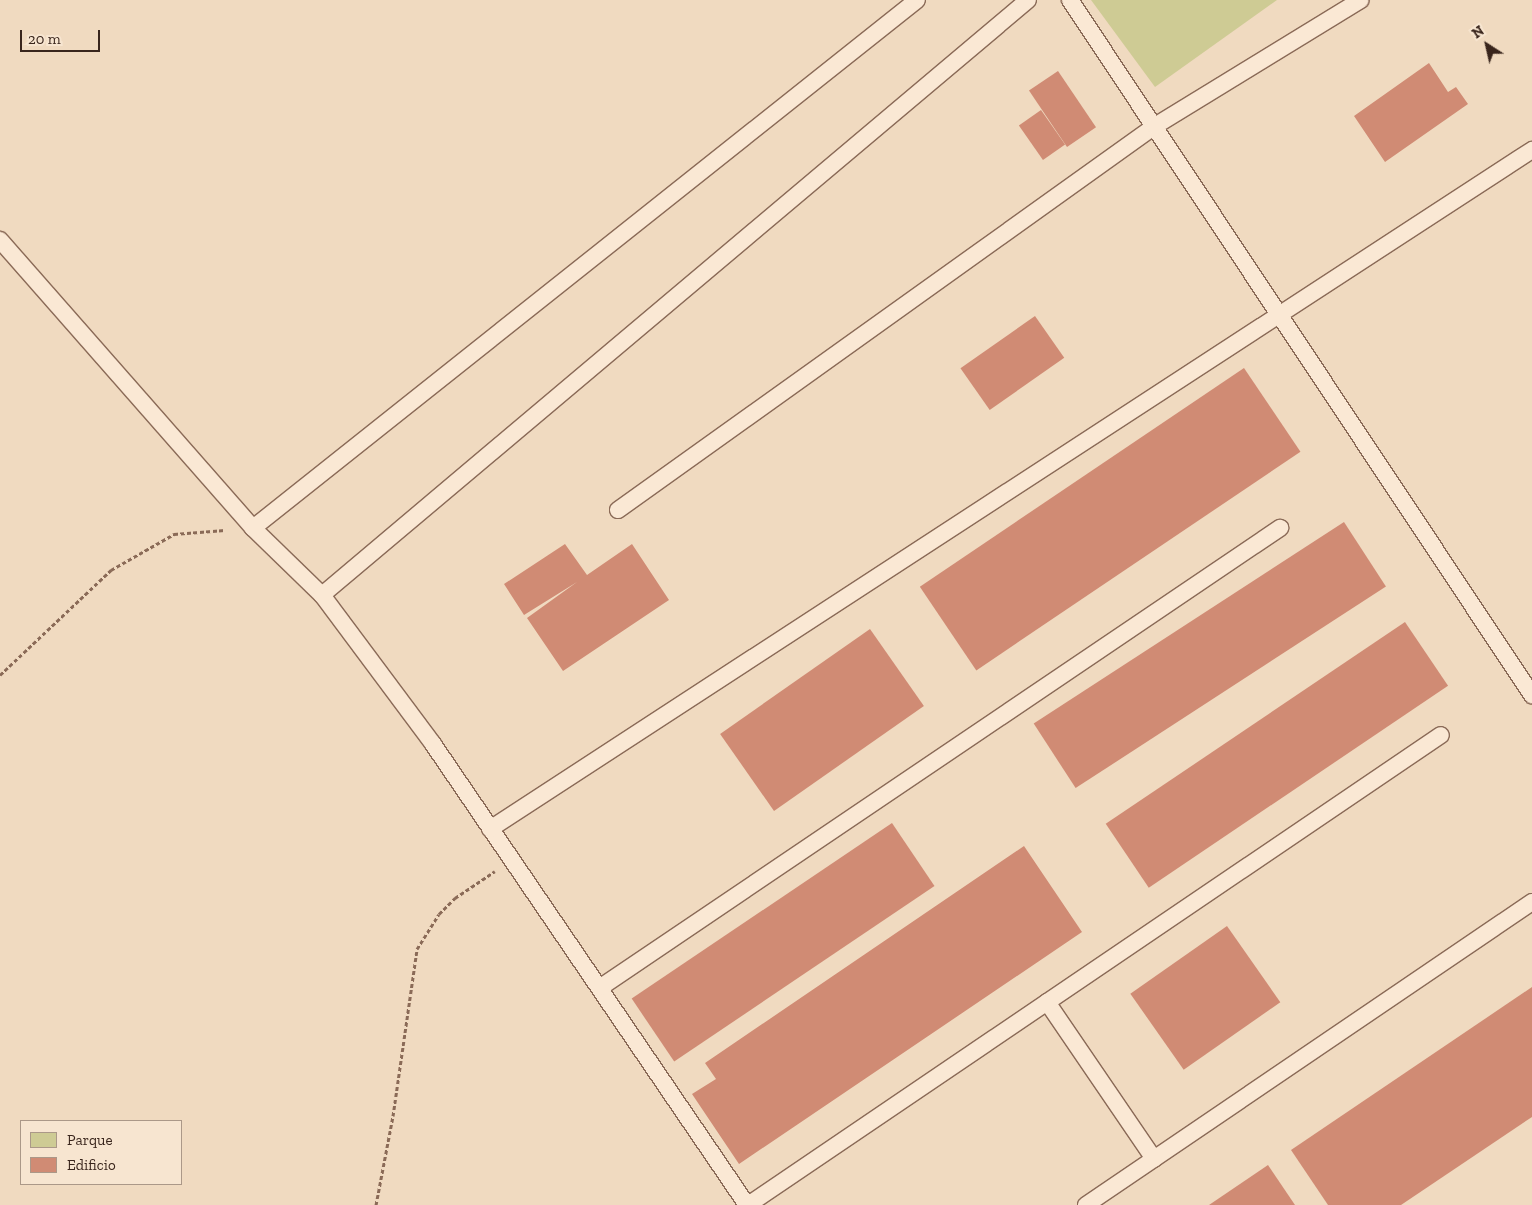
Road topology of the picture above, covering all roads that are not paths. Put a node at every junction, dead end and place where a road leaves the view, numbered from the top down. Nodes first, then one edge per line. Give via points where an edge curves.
1 (916, 0) edge
2 (1028, 0) edge
3 (1070, 0) edge
4 (1361, 0) edge
5 (1155, 126) junction
6 (1532, 150) edge
7 (0, 240) edge
8 (1278, 315) junction
9 (618, 510) dead end
10 (253, 528) junction
11 (1280, 528) dead end
12 (322, 595) junction
13 (1532, 694) edge
14 (1441, 735) dead end
15 (490, 829) junction
16 (1532, 902) edge
17 (601, 987) junction
18 (1047, 1002) junction
19 (1154, 1159) junction
20 (748, 1205) edge
21 (1086, 1205) edge

1 - 10 lane
2 - 12 lane
3 - 5 lane
4 - 5 lane
5 - 8 lane
5 - 9 lane
6 - 8 lane
7 - 10 lane
8 - 13 lane
8 - 15 lane
10 - 12 lane
11 - 17 lane
12 - 15 lane via 433,744
14 - 18 lane
15 - 17 lane
16 - 19 lane
17 - 20 lane
18 - 19 lane
18 - 20 lane
19 - 21 lane

